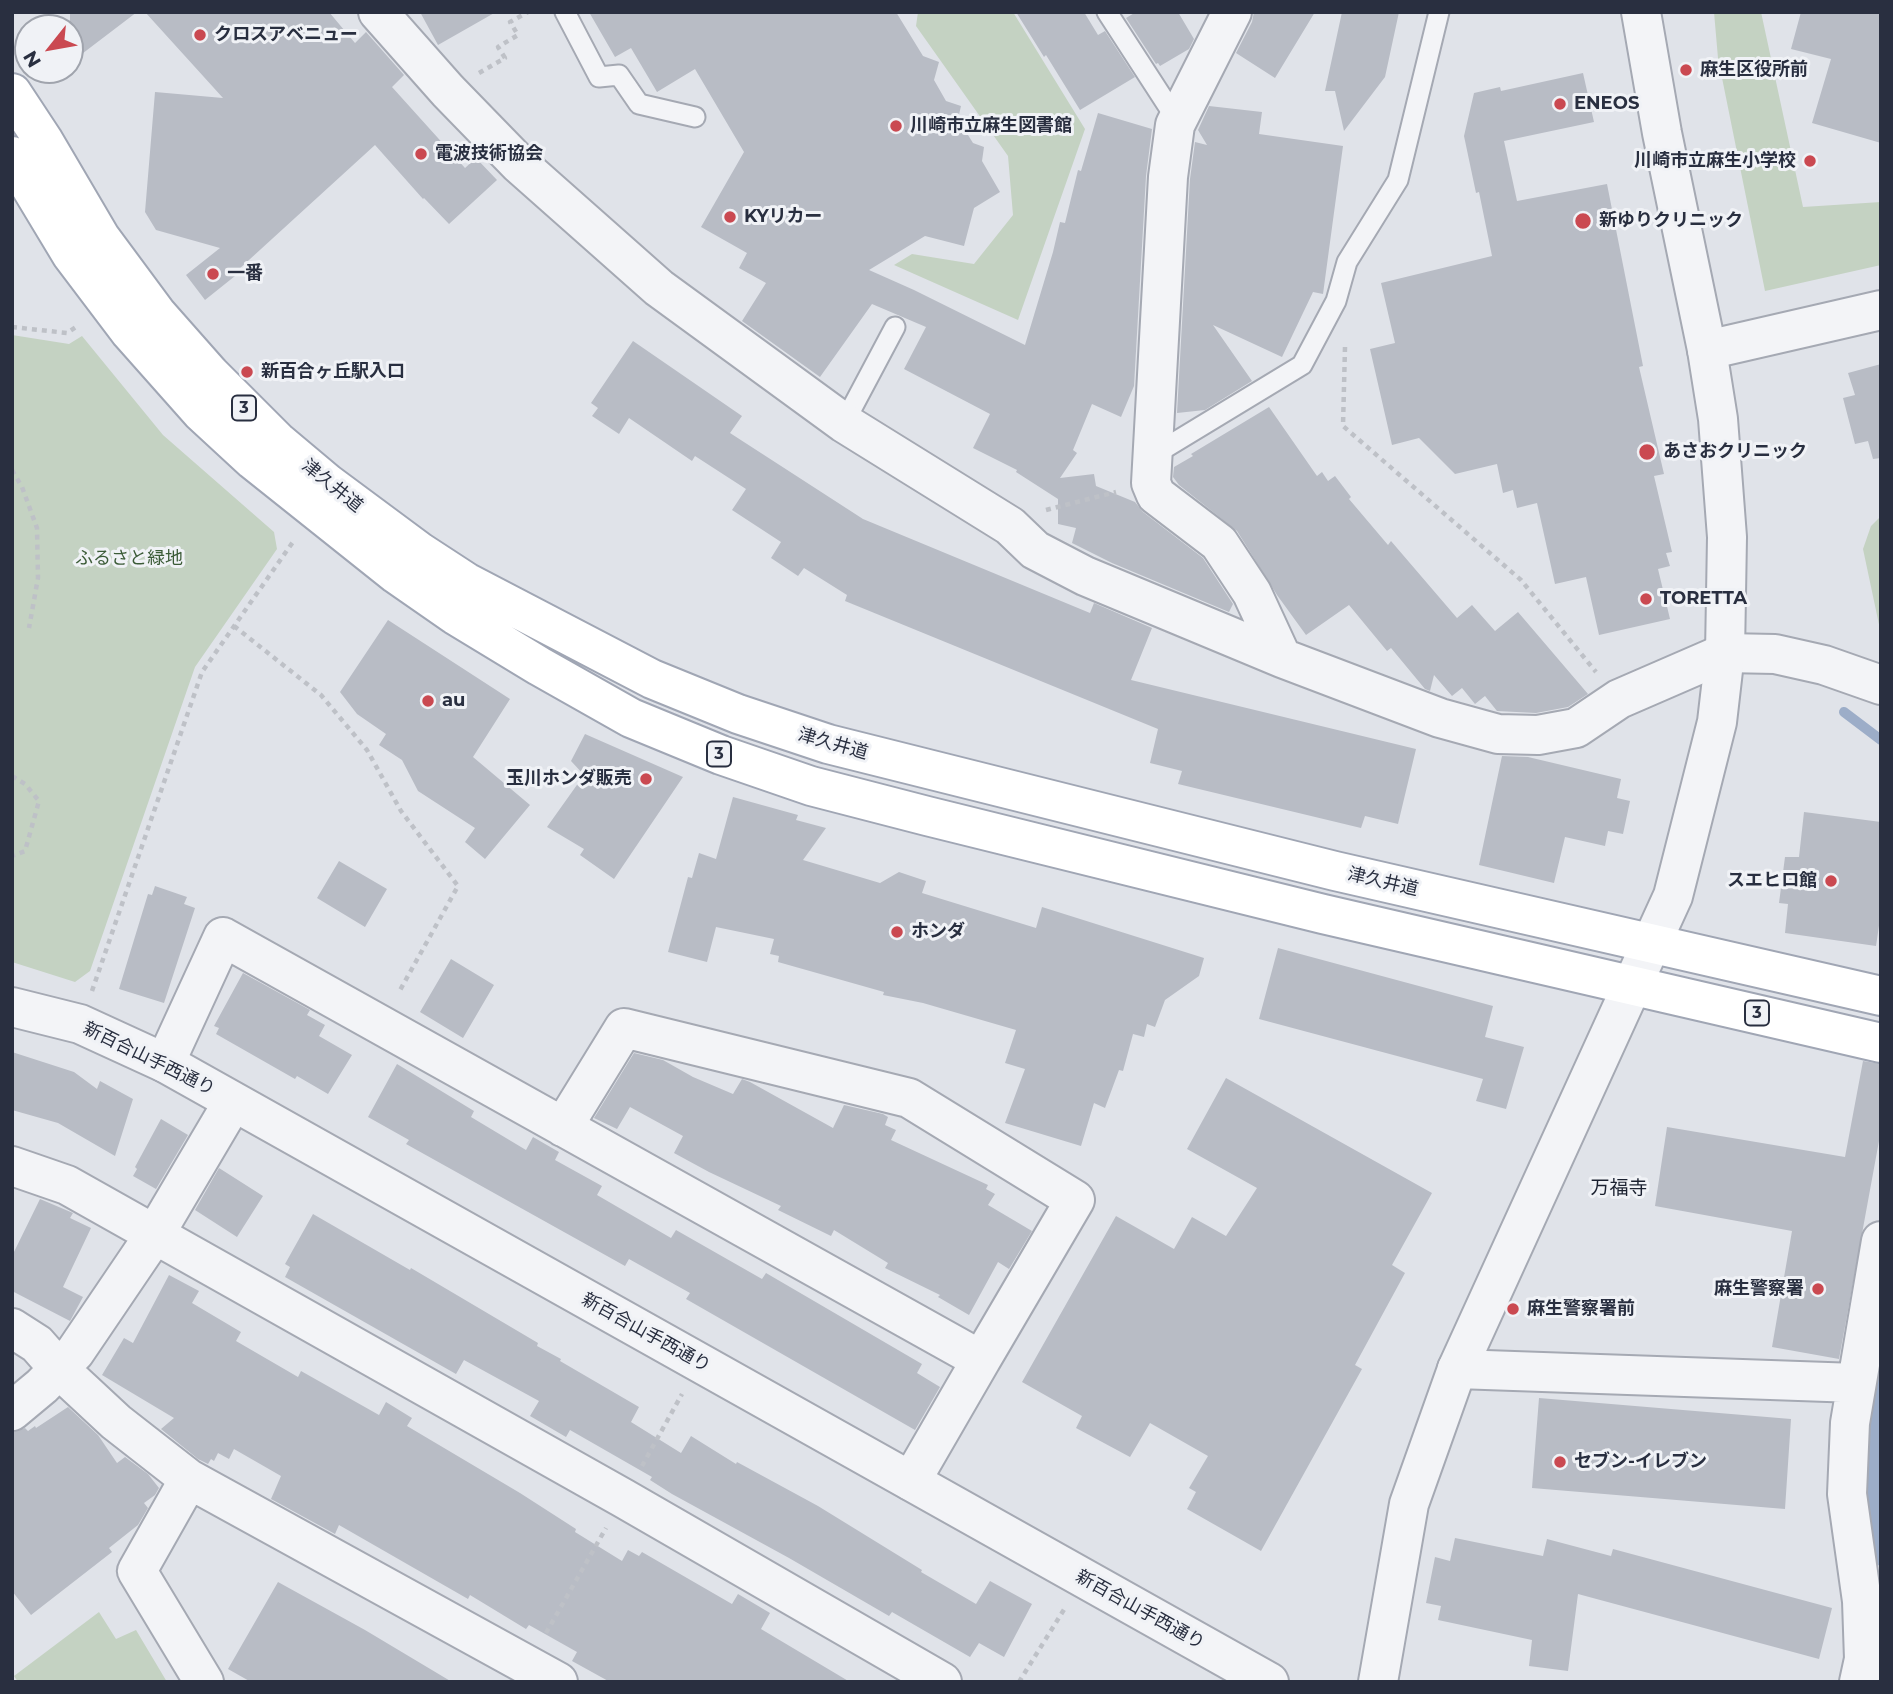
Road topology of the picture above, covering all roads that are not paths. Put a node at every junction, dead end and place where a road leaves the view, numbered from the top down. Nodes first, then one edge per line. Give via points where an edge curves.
1 (378, 12) edge
2 (565, 12) edge
3 (1107, 12) edge
4 (1232, 12) edge
5 (1439, 12) edge
6 (1641, 12) edge
7 (12, 93) edge
8 (695, 117) dead end
9 (1177, 120) junction
10 (12, 156) edge
11 (1881, 310) edge
12 (895, 327) dead end
13 (1707, 350) junction
14 (844, 423) junction
15 (1151, 470) junction
16 (1725, 653) junction
17 (1282, 658) junction
18 (1881, 685) edge
19 (1652, 944) junction
20 (1633, 986) junction
21 (1881, 996) edge
22 (12, 1007) edge
23 (1881, 1042) edge
24 (165, 1063) junction
25 (233, 1102) junction
26 (563, 1127) junction
27 (12, 1166) edge
28 (155, 1234) junction
29 (1881, 1241) edge
30 (12, 1328) edge
31 (1873, 1347) edge
32 (981, 1360) junction
33 (59, 1369) junction
34 (1457, 1369) junction
35 (1856, 1383) junction
36 (12, 1411) edge
37 (189, 1479) junction
38 (911, 1481) junction
39 (204, 1682) edge
40 (558, 1682) edge
41 (942, 1682) edge
42 (1269, 1682) edge
43 (1378, 1682) edge
44 (1859, 1682) edge

1 - 14 street via 519,164 659,288
2 - 8 lane via 599,77 619,75 639,104
3 - 9 lane
4 - 9 street
5 - 15 lane via 1398,180 1347,262 1336,301 1302,365
6 - 13 street
7 - 19 main road, 津久井道 / 3 via 100,237 157,314 278,441 327,483 466,582 652,679 828,744 1335,871
9 - 15 street via 1168,177
10 - 20 main road, 津久井道 / 3 via 71,254 130,332 201,412 253,460 455,615 631,718 811,786
11 - 13 street
12 - 14 lane
13 - 16 street via 1718,419 1727,537
14 - 17 street via 1010,526 1035,550
15 - 17 street via 1156,495 1219,543 1252,593
16 - 17 street via 1619,699 1576,728 1538,735 1498,734 1440,718
16 - 18 street via 1775,654
16 - 19 street via 1717,722 1673,896
19 - 20 street
19 - 21 main road, 津久井道 / 3
20 - 23 main road, 津久井道 / 3
20 - 34 street
22 - 24 street, 新百合山手西通り via 80,1024
24 - 25 street, 新百合山手西通り
24 - 26 street via 223,937
25 - 28 street
25 - 38 street, 新百合山手西通り
26 - 32 street
26 - 32 street via 624,1028 909,1098 1075,1200
27 - 28 street via 67,1185
28 - 33 street
28 - 41 street via 630,1486
29 - 31 street
30 - 33 street via 37,1344
31 - 35 street
32 - 38 street
33 - 36 street
33 - 37 street via 116,1422
34 - 35 street
34 - 43 street via 1409,1504
35 - 44 street via 1847,1494 1862,1601 1864,1659
37 - 39 street via 136,1571
37 - 40 street
38 - 42 street, 新百合山手西通り

